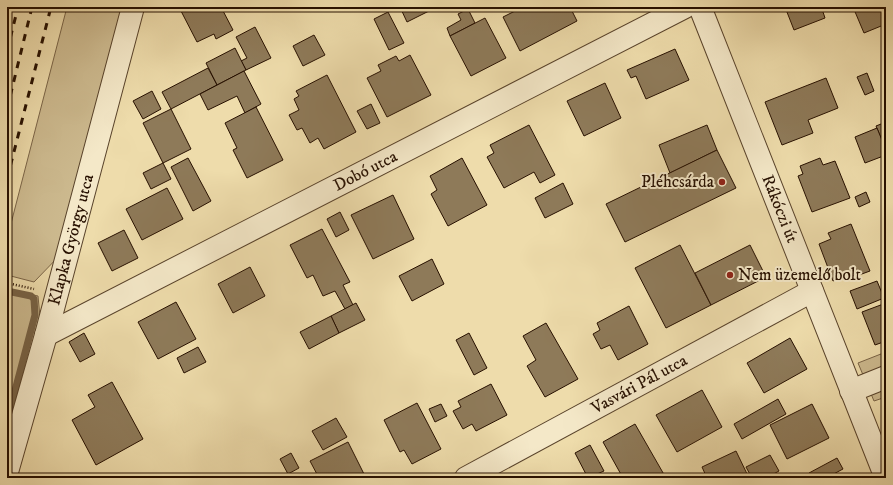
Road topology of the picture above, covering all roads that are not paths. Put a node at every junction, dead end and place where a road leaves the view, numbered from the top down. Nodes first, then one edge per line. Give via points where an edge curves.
1 (133, 7) edge
2 (685, 7) edge
3 (700, 7) edge
4 (812, 291) junction
5 (46, 335) junction
6 (886, 377) edge
7 (852, 391) junction
8 (10, 472) edge
9 (466, 478) edge
10 (886, 478) edge

1 - 5 street, Klapka György utca
2 - 5 street, Dobó utca
3 - 4 street, Rákóczi út
4 - 7 street, Rákóczi út
4 - 9 street, Vasvári Pál utca
5 - 8 street, Klapka György utca
6 - 7 street
7 - 10 street, Rákóczi út

